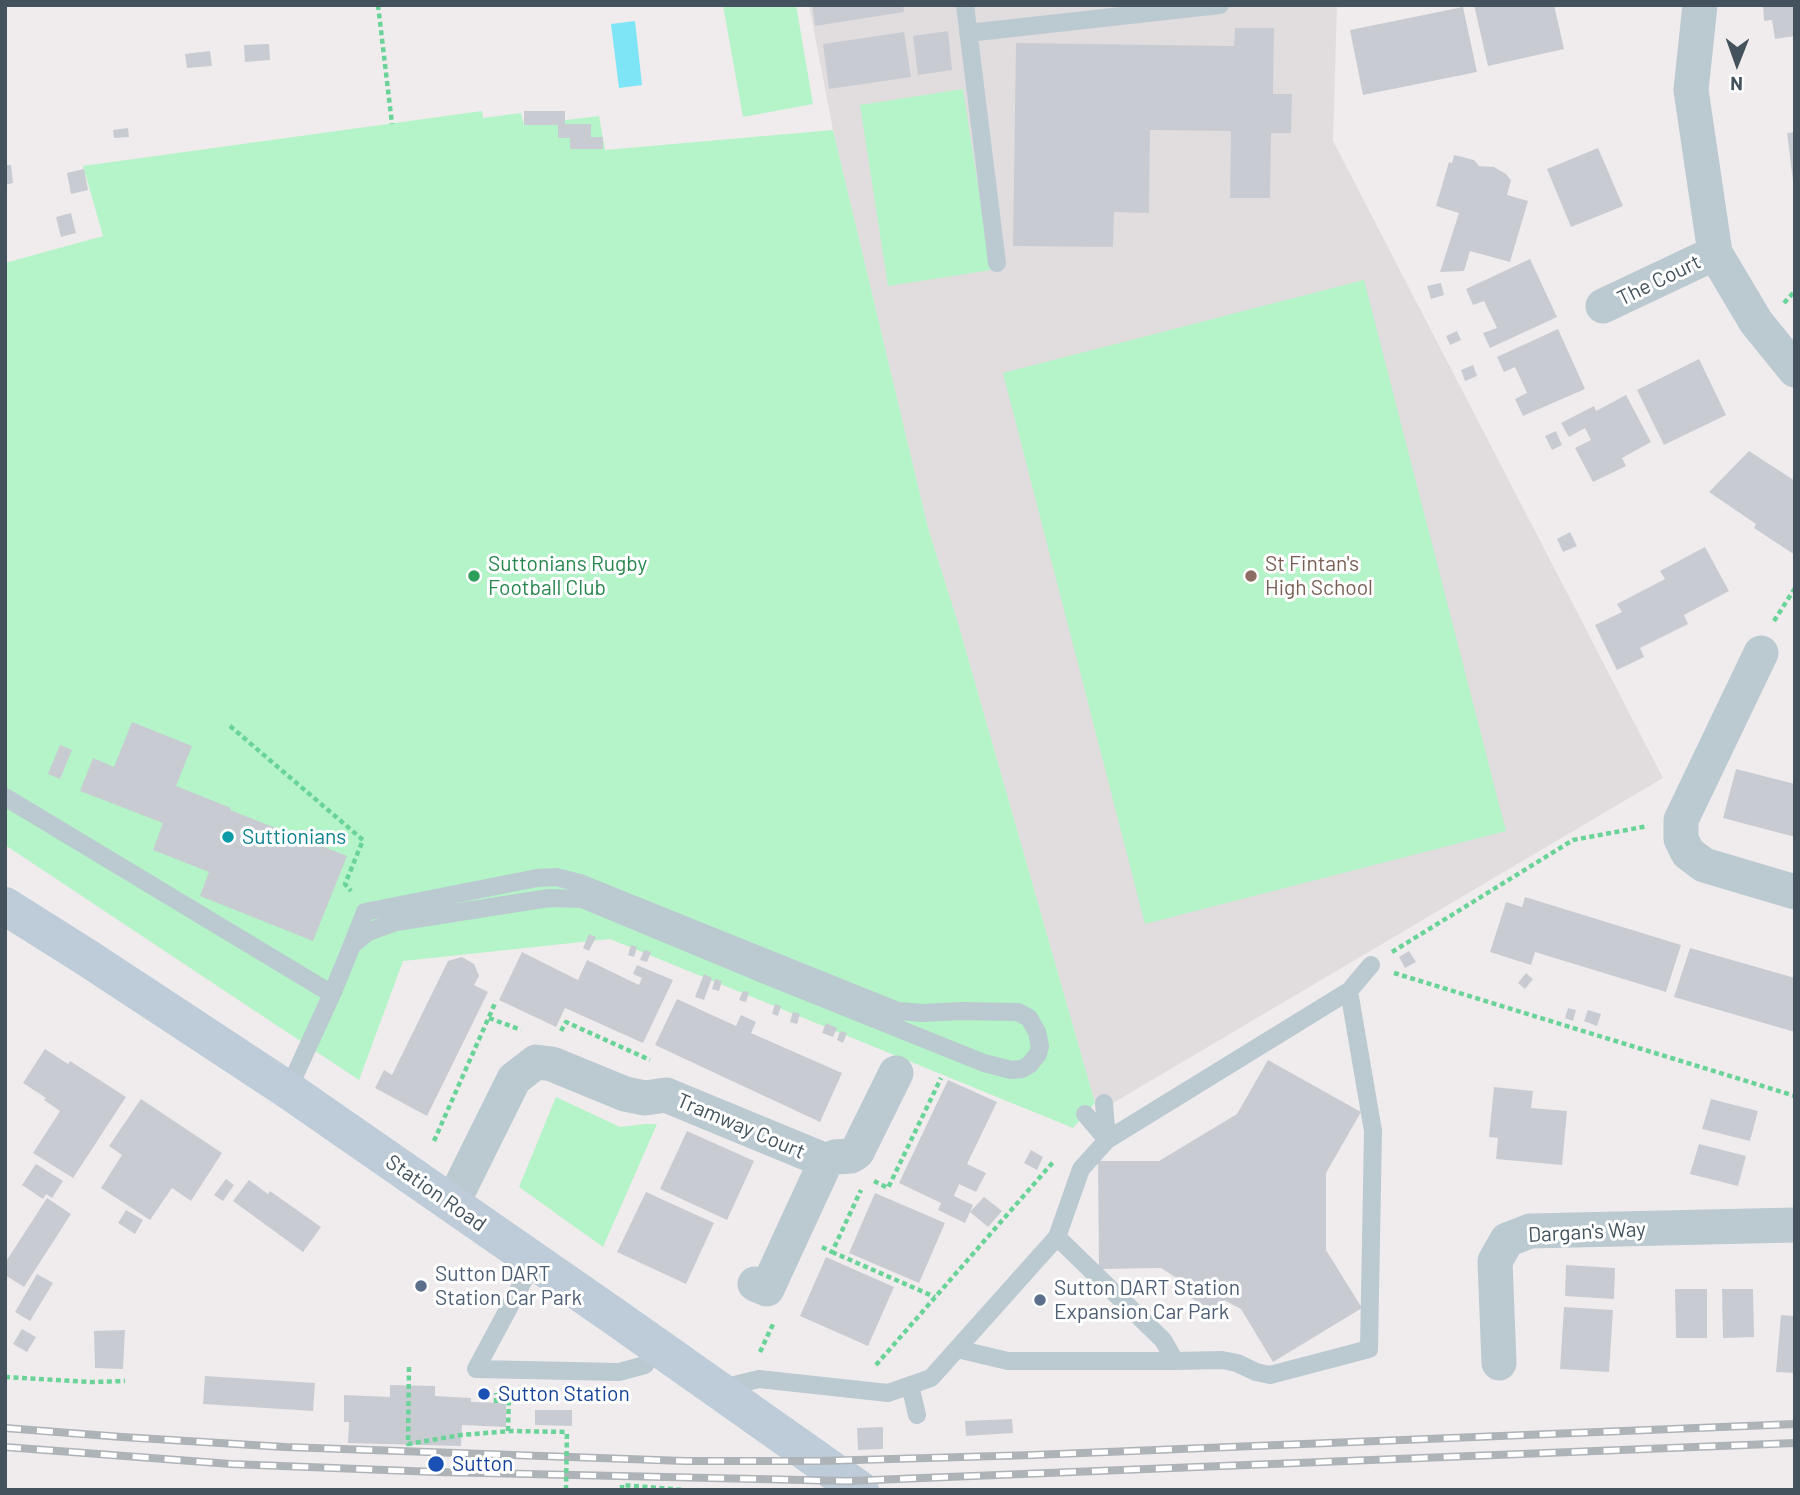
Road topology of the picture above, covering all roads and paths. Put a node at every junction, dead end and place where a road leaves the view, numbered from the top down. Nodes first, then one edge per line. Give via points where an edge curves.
1 (378, 5) edge
2 (965, 5) edge
3 (1220, 5) edge
4 (1700, 5) edge
5 (968, 33) junction
6 (392, 124) dead end
7 (1715, 253) junction
8 (997, 263) dead end
9 (1603, 306) dead end
10 (1795, 370) edge
11 (1761, 653) dead end
12 (230, 726) dead end
13 (5, 797) edge
14 (1681, 820) junction
15 (1795, 892) edge
16 (5, 906) edge
17 (365, 912) junction
18 (352, 945) junction
19 (1371, 965) junction
20 (1349, 991) junction
21 (332, 994) junction
22 (496, 1001) dead end
23 (896, 1073) dead end
24 (941, 1078) dead end
25 (288, 1090) junction
26 (1795, 1096) edge
27 (1104, 1103) dead end
28 (1085, 1114) dead end
29 (1107, 1140) junction
30 (435, 1141) dead end
31 (826, 1161) junction
32 (867, 1177) dead end
33 (861, 1189) dead end
34 (452, 1204) junction
35 (1795, 1225) edge
36 (1057, 1237) junction
37 (812, 1242) dead end
38 (832, 1251) junction
39 (534, 1261) junction
40 (755, 1284) dead end
41 (935, 1297) dead end
42 (778, 1314) dead end
43 (657, 1346) junction
44 (957, 1349) junction
45 (759, 1357) dead end
46 (1175, 1361) junction
47 (1499, 1363) dead end
48 (409, 1367) dead end
49 (5, 1377) edge
50 (125, 1381) dead end
51 (910, 1385) junction
52 (718, 1389) junction
53 (918, 1415) dead end
54 (566, 1490) edge
55 (622, 1490) edge
56 (684, 1490) edge
57 (860, 1490) edge

1 - 6 path
2 - 5 lane
3 - 5 lane
4 - 7 street via 1691,90
5 - 8 lane
7 - 9 street, The Court
7 - 10 street via 1756,323
11 - 14 street
12 - 17 path via 363,840 345,884
13 - 21 lane
14 - 15 street via 1681,839 1688,853 1703,865
14 - 19 path via 1573,840
16 - 25 main road, Station Road
17 - 18 lane
17 - 18 lane via 555,877 580,883 898,1011 1018,1012 1029,1018 1040,1046 1022,1069 985,1063 582,899 549,898 396,922 368,932
18 - 21 lane
19 - 20 lane
19 - 26 path
20 - 29 lane
20 - 46 lane via 1373,1131 1368,1349 1270,1375 1222,1360
21 - 25 lane
22 - 30 path
23 - 31 street, Tramway Court via 858,1152
24 - 32 path via 888,1188
25 - 34 main road, Station Road
27 - 29 lane
28 - 29 lane
29 - 36 lane via 1081,1169
31 - 34 street, Tramway Court via 666,1095 645,1098 625,1094 552,1064 536,1062 514,1079
31 - 40 street, Tramway Court via 767,1289
33 - 38 path
34 - 39 main road, Station Road
35 - 47 street, Dargan's Way via 1530,1231 1507,1240 1495,1261
36 - 44 lane
36 - 46 lane via 1163,1340
37 - 38 path
38 - 41 path
39 - 43 main road, Station Road
39 - 43 lane via 476,1369 619,1372 645,1365
42 - 45 path
43 - 52 main road, Station Road
44 - 46 lane via 1008,1361
44 - 51 lane via 931,1378
48 - 54 path, bridge via 408,1444 508,1429 567,1432
49 - 50 path
51 - 52 lane via 888,1393 755,1379
51 - 53 lane
52 - 57 main road, Station Road
55 - 56 path via 622,1485

